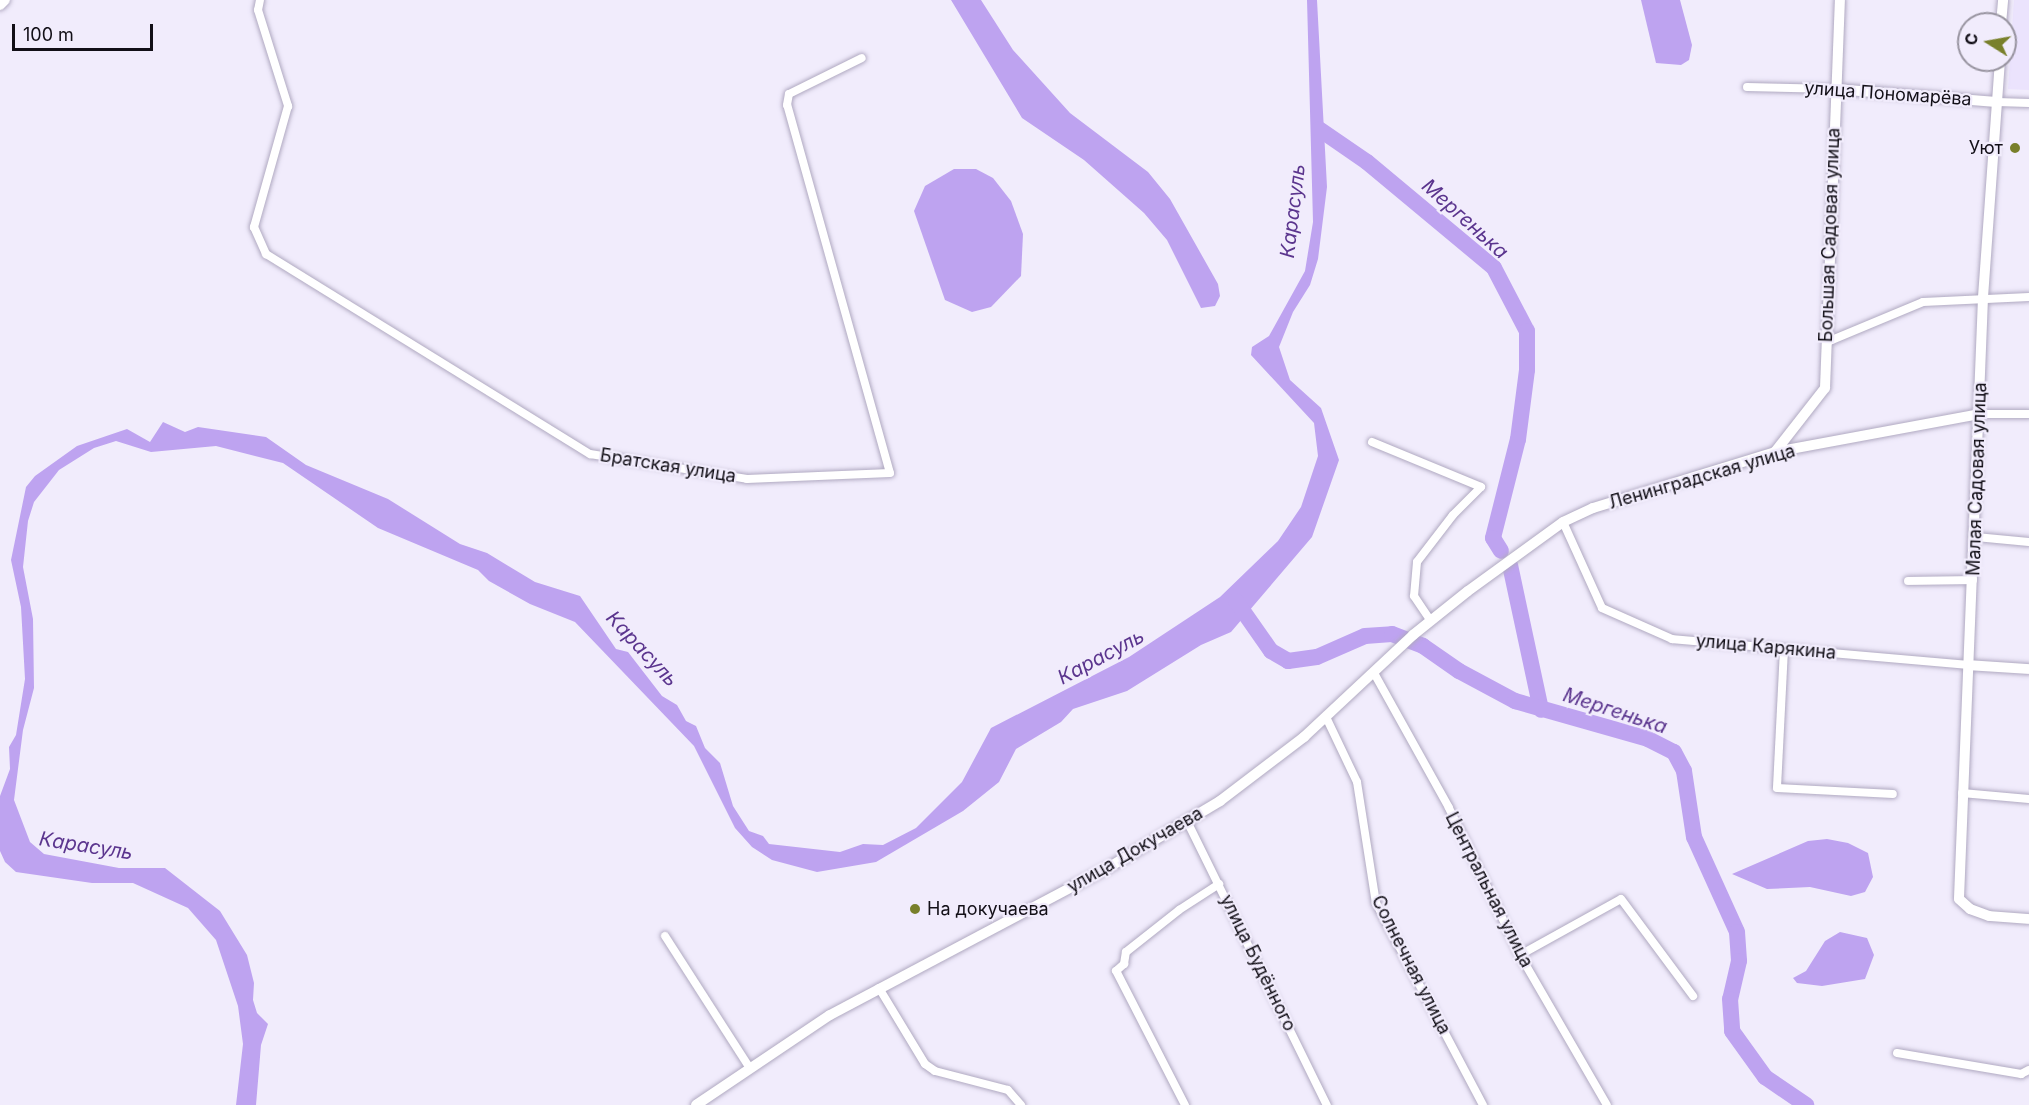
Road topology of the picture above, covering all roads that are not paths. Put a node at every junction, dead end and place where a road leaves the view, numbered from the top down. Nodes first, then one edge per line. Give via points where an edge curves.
1 (5, 0) edge
2 (260, 0) edge
3 (1840, 0) edge
4 (0, 5) edge
5 (862, 58) dead end
6 (1999, 72) edge
7 (1748, 87) dead end
8 (1834, 89) junction
9 (1997, 102) junction
10 (2029, 103) edge
11 (2029, 297) edge
12 (1983, 298) junction
13 (1827, 342) junction
14 (1980, 414) junction
15 (2029, 414) edge
16 (1372, 442) dead end
17 (1775, 452) junction
18 (1563, 522) junction
19 (1976, 537) junction
20 (2029, 543) edge
21 (1973, 580) junction
22 (1908, 581) dead end
23 (1431, 621) junction
24 (1784, 649) junction
25 (1396, 652) joint
26 (1968, 665) junction
27 (2029, 669) edge
28 (1374, 673) junction
29 (1326, 717) junction
30 (1962, 793) junction
31 (1893, 794) dead end
32 (2029, 799) edge
33 (1187, 821) junction
34 (1220, 884) junction
35 (2029, 919) edge
36 (665, 936) dead end
37 (1520, 955) junction
38 (879, 988) junction
39 (1693, 996) dead end
40 (1897, 1053) dead end
41 (749, 1067) junction
42 (2029, 1070) edge
43 (696, 1105) edge
44 (1021, 1105) edge
45 (1185, 1105) edge
46 (1327, 1105) edge
47 (1483, 1105) edge
48 (1607, 1105) edge

1 - 4 main road
2 - 5 street, Братская улица via 258,10 288,106 254,227 266,254 590,454 747,478 890,473 787,105 789,94
3 - 8 main road, Большая Садовая улица
6 - 9 main road, Малая Садовая улица
7 - 8 street, улица Пономарёва
8 - 9 main road, улица Пономарёва
8 - 13 main road, Большая Садовая улица
9 - 10 street, улица Пономарёва
9 - 12 main road, Малая Садовая улица
11 - 12 street
12 - 13 street via 1923,302
12 - 14 main road, Малая Садовая улица
13 - 17 main road, Большая Садовая улица via 1825,388
14 - 15 street, Ленинградская улица
14 - 17 main road, Ленинградская улица
14 - 19 main road, Малая Садовая улица
16 - 23 street via 1481,487 1453,515 1417,562 1414,596
17 - 18 main road, Ленинградская улица via 1602,505
18 - 23 main road, Ленинградская улица
18 - 24 street, улица Карякина via 1602,608 1672,639
19 - 20 street
19 - 21 main road, Малая Садовая улица
21 - 22 street
21 - 26 main road, Малая Садовая улица
23 - 25 main road, Ленинградская улица
24 - 26 street, улица Карякина
24 - 31 street via 1777,788
25 - 28 main road, улица Докучаева
26 - 27 main road, улица Карякина
26 - 30 main road, Малая Садовая улица
28 - 29 main road, улица Докучаева
28 - 37 street, Центральная улица via 1449,808
29 - 33 main road, улица Докучаева via 1248,781
29 - 47 street, Солнечная улица via 1357,782 1376,903
30 - 32 street
30 - 35 main road, Малая Садовая улица via 1959,898 1970,909 1989,916
33 - 34 street, улица Будённого
33 - 38 main road, улица Докучаева via 1106,869
34 - 45 street via 1126,952 1124,964 1116,971
34 - 46 street, улица Будённого
36 - 41 street
37 - 39 street via 1621,899
37 - 48 street, Центральная улица
38 - 41 main road, улица Докучаева
38 - 44 street via 925,1064 935,1071 1008,1090
40 - 42 street via 2021,1074
41 - 43 main road, улица Докучаева

